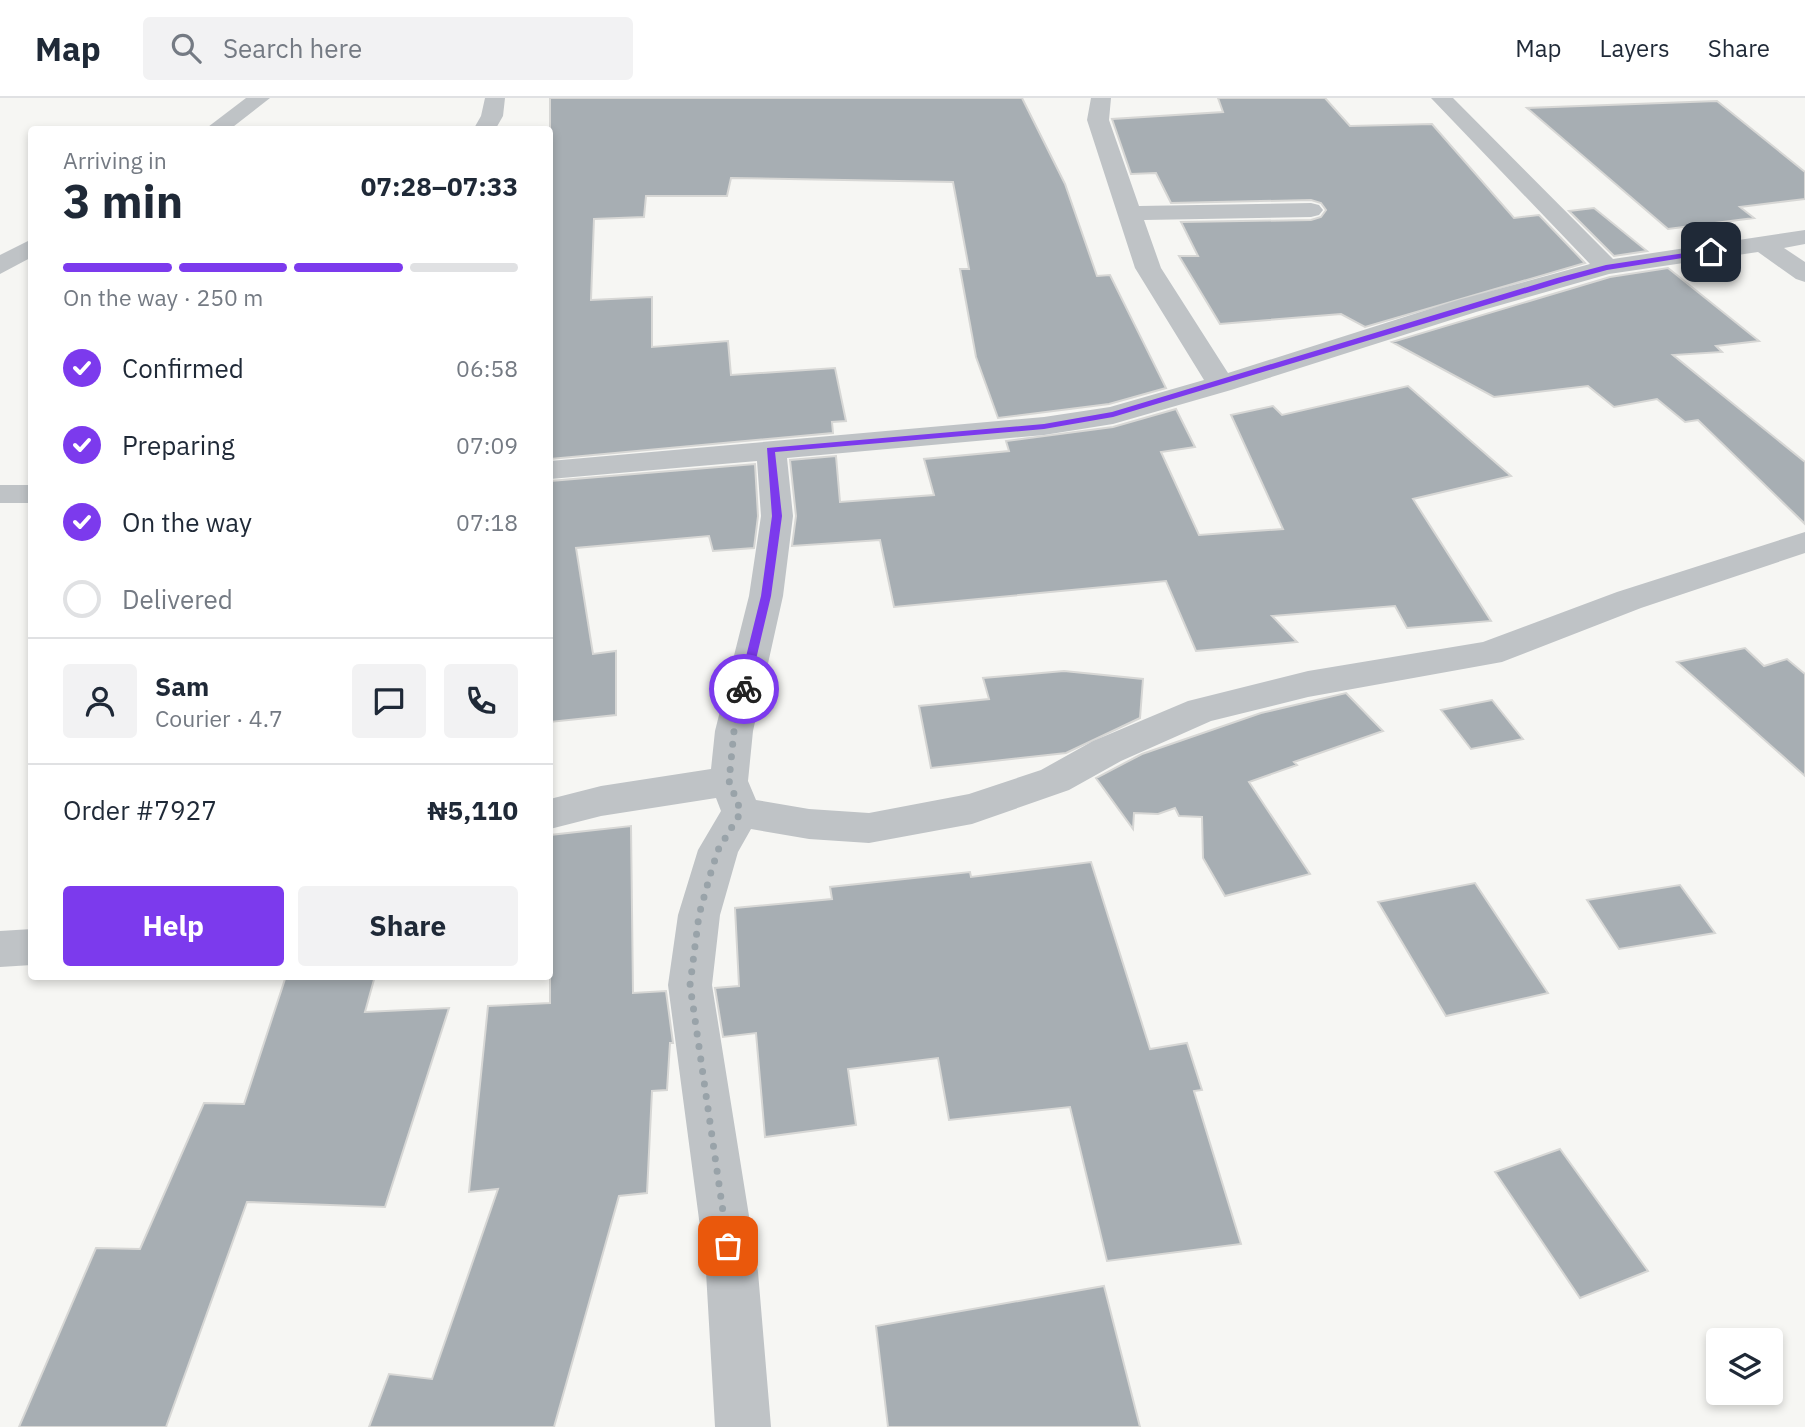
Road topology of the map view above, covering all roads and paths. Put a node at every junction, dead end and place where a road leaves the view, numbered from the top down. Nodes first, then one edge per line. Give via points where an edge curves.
1 (260, 98) edge
2 (495, 98) edge
3 (1101, 98) edge
4 (1441, 98) edge
5 (220, 126) edge
6 (486, 126) edge
7 (1311, 210) dead end
8 (1129, 213) junction
9 (1805, 237) edge
10 (1763, 244) junction
11 (28, 248) edge
12 (0, 266) edge
13 (1606, 267) junction
14 (1805, 274) edge
15 (1221, 384) junction
16 (771, 450) junction
17 (553, 470) edge
18 (0, 494) edge
19 (28, 494) edge
20 (1805, 542) edge
21 (735, 797) junction
22 (553, 813) edge
23 (28, 947) edge
24 (0, 949) edge
25 (743, 1427) edge

1 - 5 street
2 - 6 street
3 - 8 street via 1098,120
4 - 13 street
7 - 8 street
8 - 15 street via 1148,268
9 - 10 street
10 - 13 street
10 - 14 street
11 - 12 street
13 - 15 street
15 - 16 street via 1113,415 1044,426
16 - 17 street
16 - 21 street via 777,516 766,596 734,731
18 - 19 street
20 - 21 street via 1629,600 1489,653 1308,684 1201,710 1107,751 1055,780 972,809 869,828 809,824
21 - 22 street via 601,801
21 - 25 street via 699,915 690,985 732,1272
23 - 24 street

